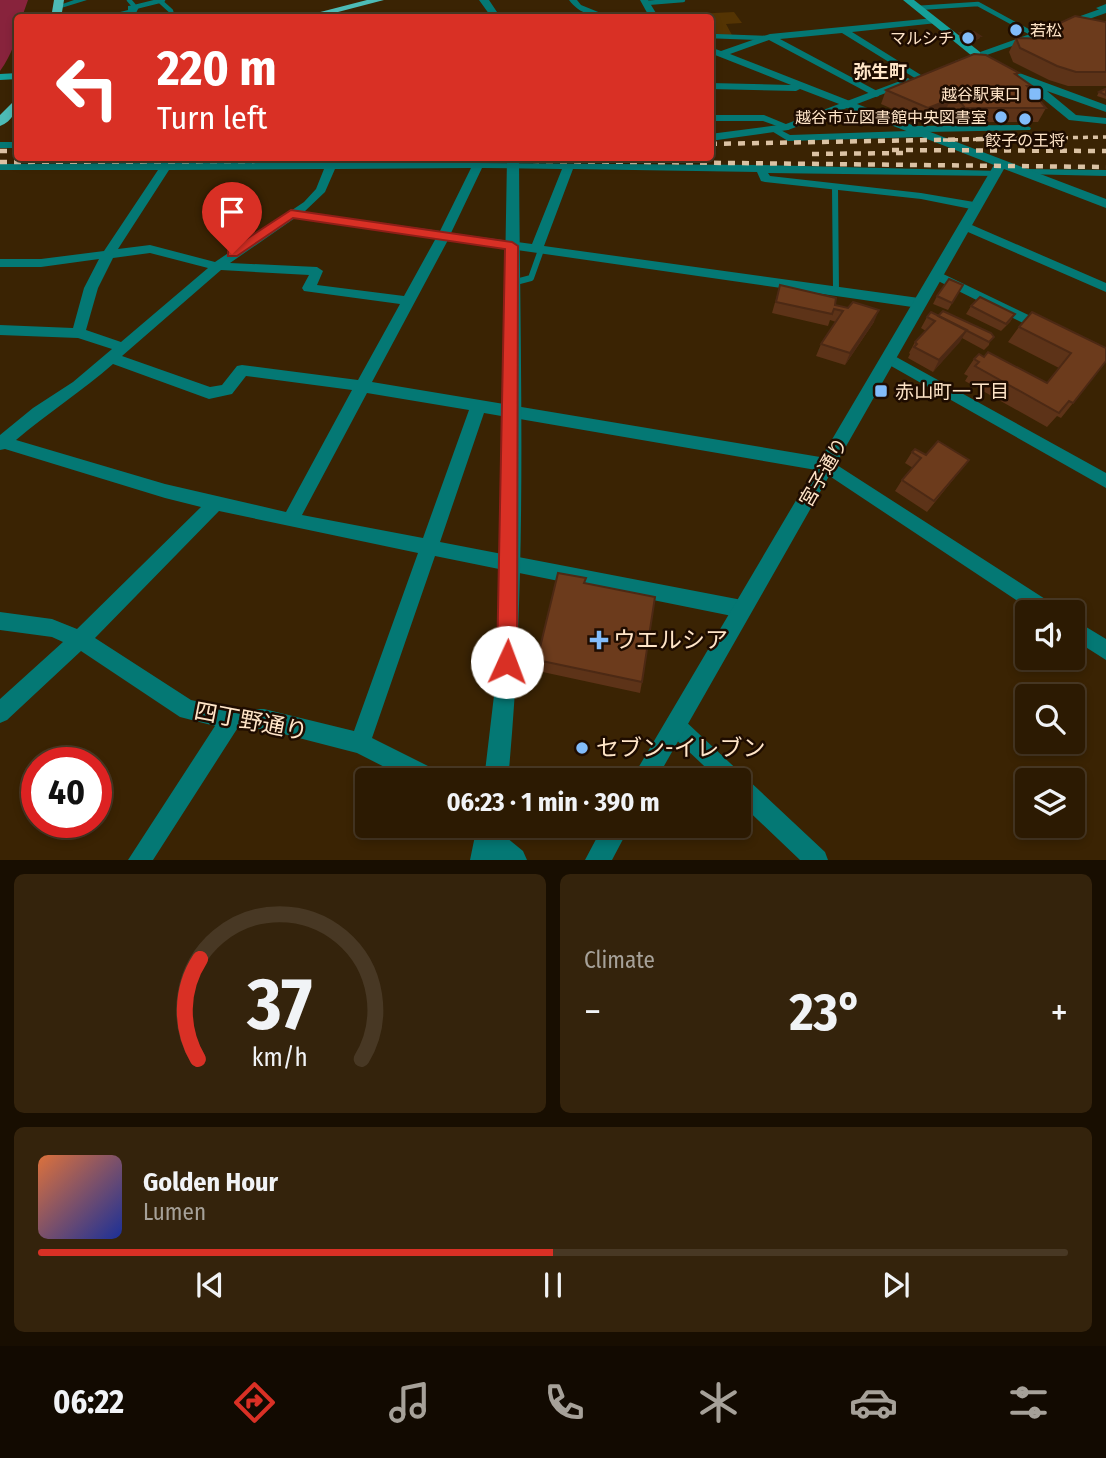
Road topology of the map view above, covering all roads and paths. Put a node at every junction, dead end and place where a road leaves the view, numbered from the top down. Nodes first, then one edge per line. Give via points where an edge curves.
1 (83, 0) edge
2 (160, 0) edge
3 (379, 0) edge
4 (573, 0) edge
5 (683, 0) edge
6 (908, 0) edge
7 (1091, 0) edge
8 (645, 1) edge
9 (58, 3) edge
10 (132, 4) edge
11 (917, 8) junction
12 (1104, 10) edge
13 (119, 14) edge
14 (172, 14) edge
15 (335, 14) edge
16 (593, 14) edge
17 (934, 21) junction
18 (844, 30) junction
19 (1035, 35) junction
20 (714, 36) edge
21 (769, 38) junction
22 (714, 51) edge
23 (722, 54) junction
24 (976, 54) junction
25 (988, 61) edge
26 (943, 67) edge
27 (1000, 68) edge
28 (931, 72) edge
29 (918, 77) junction
30 (714, 86) edge
31 (1035, 86) junction
32 (809, 88) junction
33 (876, 94) junction
34 (1066, 94) junction
35 (1055, 103) junction
36 (14, 105) edge
37 (850, 105) junction
38 (1106, 109) edge
39 (714, 118) edge
40 (1106, 121) edge
41 (0, 123) edge
42 (788, 127) junction
43 (1026, 128) dead end
44 (909, 129) junction
45 (775, 130) junction
46 (922, 134) junction
47 (714, 138) edge
48 (333, 161) edge
49 (513, 161) edge
50 (28, 162) edge
51 (167, 162) edge
52 (688, 162) edge
53 (478, 166) junction
54 (569, 166) junction
55 (0, 167) edge
56 (761, 168) junction
57 (998, 168) junction
58 (1026, 172) junction
59 (1106, 173) edge
60 (835, 187) junction
61 (1106, 204) edge
62 (976, 206) junction
63 (291, 214) junction
64 (965, 226) junction
65 (443, 237) junction
66 (512, 246) junction
67 (538, 250) junction
68 (112, 253) junction
69 (0, 263) edge
70 (217, 267) junction
71 (937, 275) junction
72 (512, 283) junction
73 (1106, 288) edge
74 (836, 291) junction
75 (408, 301) junction
76 (919, 303) junction
77 (0, 330) edge
78 (79, 333) junction
79 (1058, 335) edge
80 (116, 352) junction
81 (889, 358) junction
82 (362, 386) junction
83 (478, 407) junction
84 (510, 411) junction
85 (1, 442) edge
86 (827, 465) junction
87 (1106, 481) edge
88 (216, 503) junction
89 (290, 520) junction
90 (430, 546) junction
91 (510, 564) junction
92 (1031, 600) edge
93 (742, 609) junction
94 (0, 621) edge
95 (1085, 636) edge
96 (80, 639) junction
97 (1106, 650) edge
98 (0, 713) edge
99 (232, 719) junction
100 (675, 725) junction
101 (360, 743) junction
102 (409, 768) edge
103 (497, 768) edge
104 (650, 768) edge
105 (721, 768) edge
106 (751, 797) edge
107 (610, 838) edge
108 (486, 842) edge
109 (139, 859) edge
110 (514, 859) edge
111 (598, 859) edge
112 (817, 859) edge

1 - 9 street
2 - 10 lane
2 - 14 lane
3 - 15 main road
4 - 16 street
5 - 8 lane
6 - 11 main road
7 - 12 street
10 - 13 street via 133,11
11 - 17 main road
11 - 19 lane via 978,4
12 - 19 street
17 - 18 street
17 - 24 main road
18 - 21 street
18 - 29 street
19 - 24 street
20 - 21 lane
21 - 23 street
21 - 33 street
22 - 23 street
23 - 32 street
24 - 25 street
24 - 26 street
27 - 31 street
28 - 29 street
29 - 33 street
30 - 32 street
31 - 34 street
31 - 35 street
32 - 37 street
33 - 37 street
34 - 35 street via 1056,97
34 - 38 street
35 - 40 street via 1073,118
36 - 41 main road
37 - 42 street
37 - 44 street
39 - 42 street via 764,118
42 - 45 street
43 - 44 street
44 - 46 street
45 - 46 street via 788,138
45 - 47 street
46 - 57 street
48 - 51 street
48 - 53 street
48 - 63 street via 320,190
49 - 53 street
49 - 54 street
49 - 66 street
50 - 51 street
50 - 55 street
51 - 68 street
52 - 54 street
52 - 56 street
53 - 65 street
54 - 67 street
56 - 57 street
56 - 60 street via 765,179
57 - 58 street
57 - 62 street, 宮子通り
58 - 59 street
58 - 61 street
60 - 62 street
60 - 74 lane
62 - 64 street, 宮子通り
63 - 65 street
63 - 70 street
64 - 71 street, 宮子通り
64 - 73 street
65 - 66 street
65 - 75 street
66 - 67 street
66 - 72 street
67 - 72 lane via 531,278
67 - 74 street
68 - 69 street via 41,263
68 - 70 street via 150,249
68 - 78 street via 90,289
70 - 75 street via 317,271 309,288
70 - 80 street
71 - 76 street, 宮子通り
71 - 79 street
72 - 84 street
74 - 76 street
75 - 82 street
76 - 81 street, 宮子通り
77 - 78 street
78 - 80 street
80 - 82 street via 209,393 227,390 242,370
80 - 85 street
81 - 86 street, 宮子通り
81 - 87 street
82 - 83 street
82 - 89 street
83 - 84 street
83 - 90 street
84 - 86 street
84 - 91 street
85 - 88 street
86 - 92 street
86 - 93 street, 宮子通り
88 - 89 street
88 - 96 street
89 - 90 street
90 - 91 street
90 - 101 street
91 - 93 street
91 - 103 street via 506,687
93 - 100 street, 宮子通り
94 - 96 street, 四丁野通り via 52,628
95 - 97 street
96 - 98 street
96 - 99 street, 四丁野通り via 187,710
99 - 101 street, 四丁野通り via 264,719
99 - 109 street
100 - 104 street, 宮子通り
100 - 105 street
101 - 102 street, 四丁野通り
106 - 112 street
107 - 111 street
108 - 110 street

